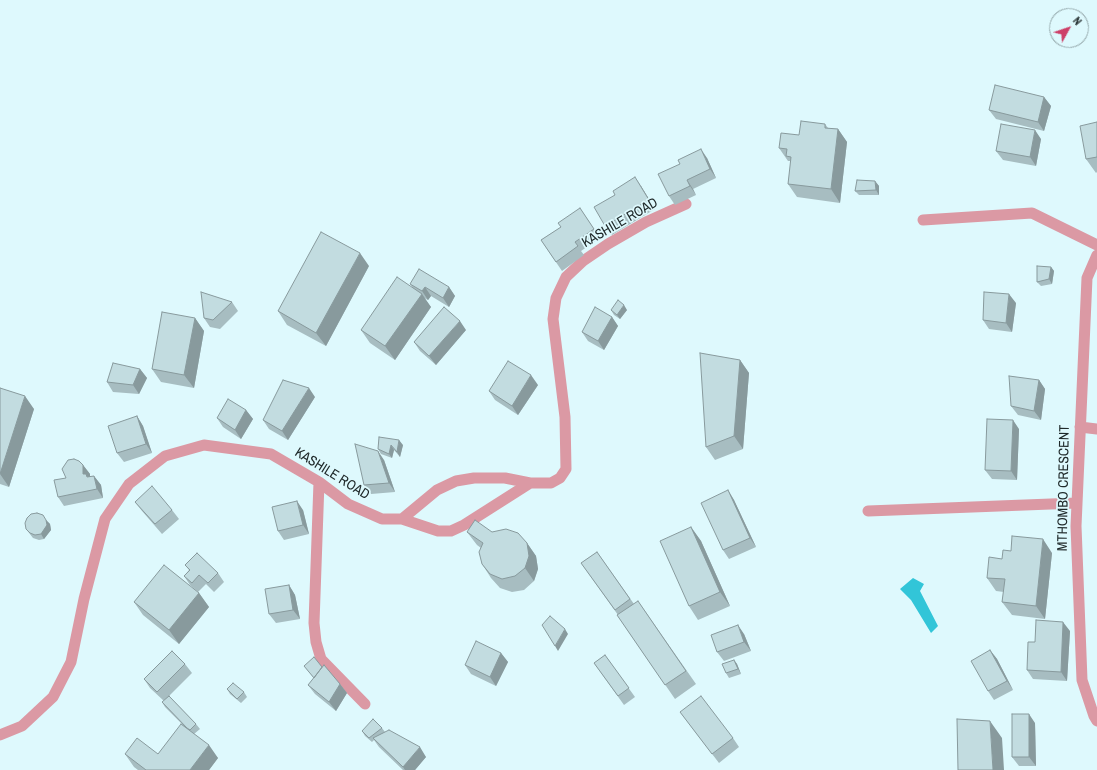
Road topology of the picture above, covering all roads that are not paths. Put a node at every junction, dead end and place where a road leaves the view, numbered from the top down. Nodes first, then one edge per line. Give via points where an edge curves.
1 (686, 204) dead end
2 (923, 220) dead end
3 (1097, 246) edge
4 (1097, 255) edge
5 (1080, 427) junction
6 (1097, 429) edge
7 (319, 482) junction
8 (530, 483) junction
9 (1076, 503) junction
10 (868, 511) dead end
11 (402, 519) junction
12 (365, 704) dead end
13 (1097, 721) edge
14 (0, 735) edge

1 - 8 street, KASHILE ROAD via 646,222 608,244 566,278 556,298 553,320 565,417 566,469 564,474 551,483
2 - 3 street via 1032,213
4 - 5 street, MTHOMBO CRESCENT via 1087,278
5 - 6 street
5 - 9 street, MTHOMBO CRESCENT
7 - 11 street, KASHILE ROAD via 348,504 382,519
7 - 12 street via 314,623 316,642 321,659
7 - 14 street, KASHILE ROAD via 271,454 204,445 165,456 129,484 105,519 71,662 53,697 22,726
8 - 11 street, KASHILE ROAD via 505,478 456,481 438,490
8 - 11 street via 451,531 438,531
9 - 10 street
9 - 13 street, MTHOMBO CRESCENT via 1082,680

